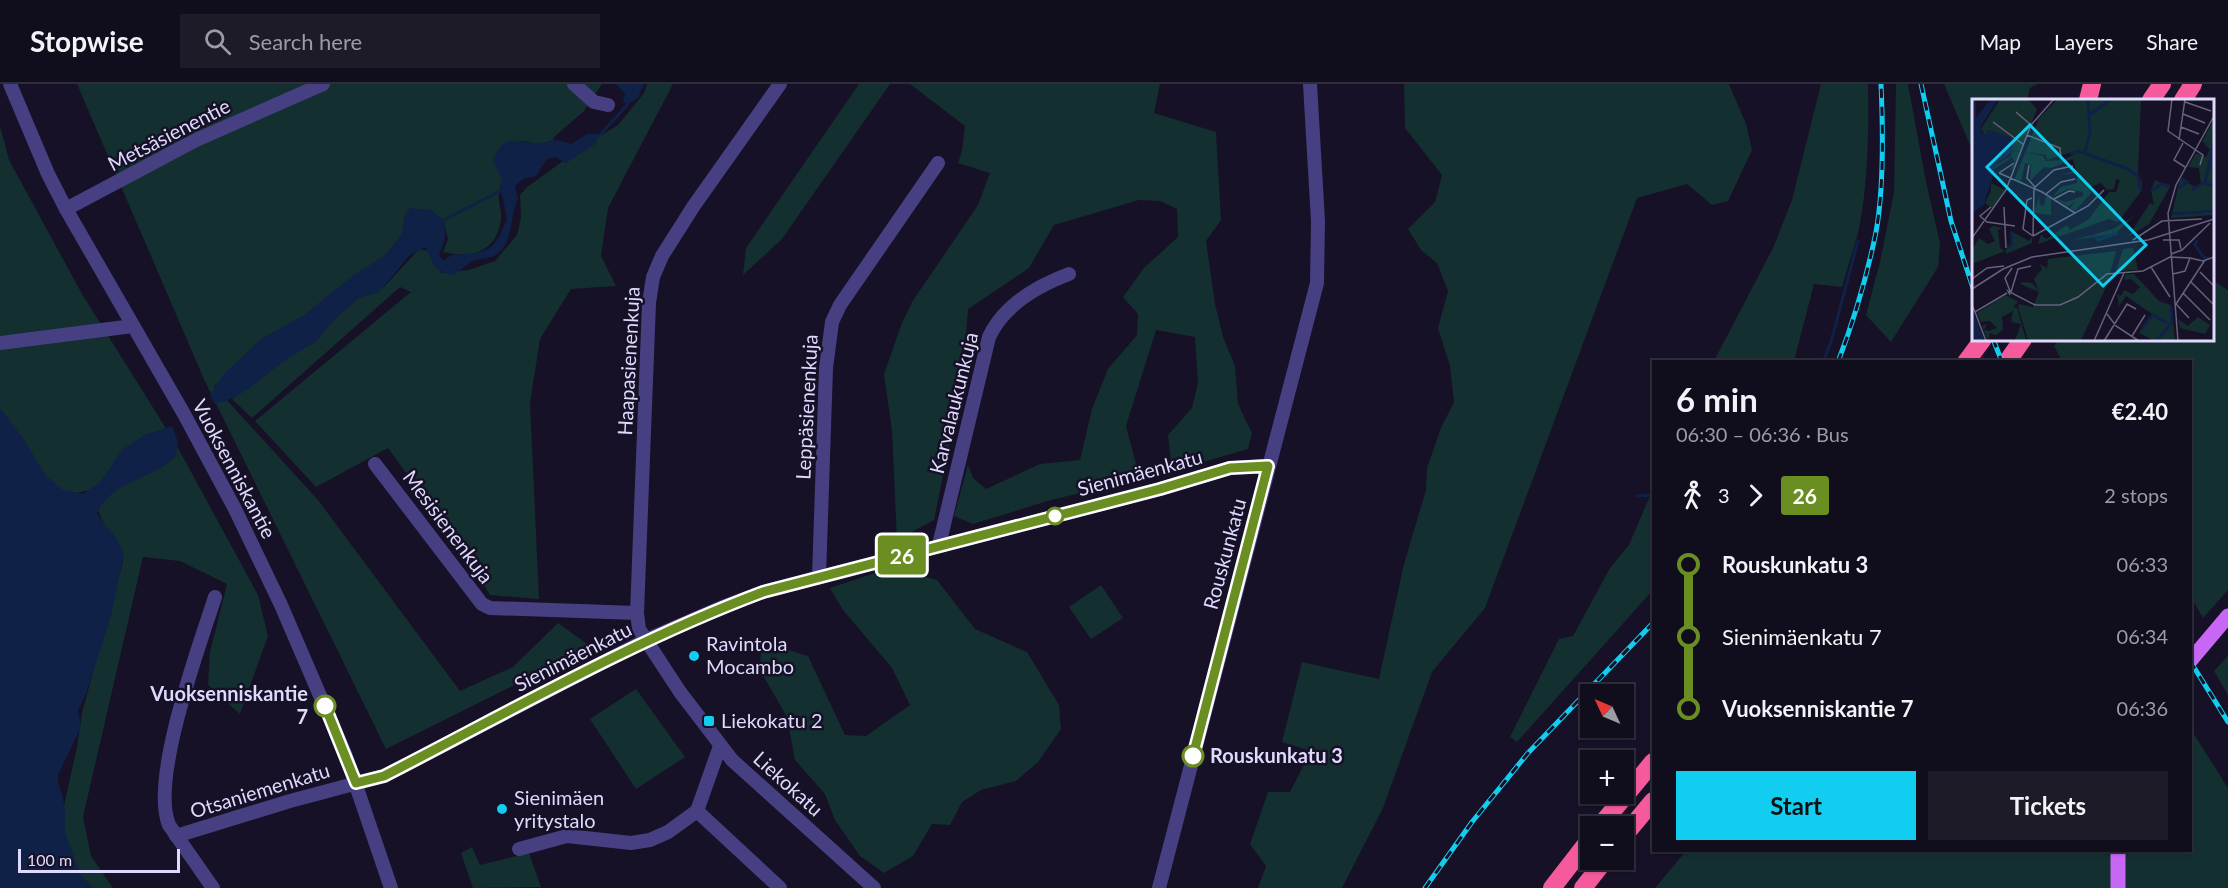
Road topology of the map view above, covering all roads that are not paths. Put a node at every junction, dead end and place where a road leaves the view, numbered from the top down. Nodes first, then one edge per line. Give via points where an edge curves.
1 (10, 84) edge
2 (323, 84) edge
3 (574, 84) edge
4 (780, 84) edge
5 (1310, 84) edge
6 (2092, 84) edge
7 (2162, 84) edge
8 (2193, 84) edge
9 (2088, 99) edge
10 (2152, 99) edge
11 (2184, 99) edge
12 (608, 105) dead end
13 (938, 163) dead end
14 (66, 209) junction
15 (1069, 274) dead end
16 (133, 326) junction
17 (2022, 340) edge
18 (0, 344) edge
19 (2008, 360) edge
20 (375, 464) dead end
21 (1268, 466) junction
22 (939, 545) junction
23 (819, 577) junction
24 (215, 597) dead end
25 (637, 613) junction
26 (2228, 616) edge
27 (646, 640) junction
28 (2192, 659) edge
29 (720, 746) junction
30 (1652, 763) edge
31 (356, 783) junction
32 (1652, 802) edge
33 (698, 811) junction
34 (1608, 816) edge
35 (1634, 824) edge
36 (176, 836) junction
37 (519, 849) dead end
38 (1580, 852) edge
39 (2118, 852) edge
40 (1597, 870) edge
41 (213, 888) edge
42 (392, 888) edge
43 (780, 888) edge
44 (874, 888) edge
45 (1159, 888) edge
46 (1552, 888) edge
47 (1583, 888) edge
48 (2118, 888) edge

1 - 14 street, Vuoksenniskantie
2 - 14 street, Metsäsienentie via 196,140
3 - 12 street via 594,102
4 - 25 street, Haapasienenkuja via 693,207 653,277
5 - 21 street, Rouskunkatu via 1318,221 1317,283
6 - 9 highway
7 - 10 highway
8 - 11 highway
13 - 23 street, Leppäsienenkuja via 832,322 826,369
14 - 16 street, Vuoksenniskantie
15 - 22 street, Karvalaukunkuja via 1018,301 992,331
16 - 18 street
16 - 31 street, Vuoksenniskantie via 235,509 282,605
17 - 19 highway
20 - 25 street, Mesisienenkuja via 482,604 490,608
21 - 22 street, Sienimäenkatu via 1230,468
21 - 45 street, Rouskunkatu
22 - 23 street, Sienimäenkatu
23 - 27 street, Sienimäenkatu via 748,597
24 - 36 street via 181,709 166,775 165,814
25 - 27 street, Haapasienenkuja via 639,629
26 - 28 main road
27 - 29 street, Liekokatu
27 - 31 street, Sienimäenkatu via 384,776
29 - 33 street
29 - 44 street, Liekokatu
30 - 34 highway
31 - 36 street, Otsaniemenkatu
31 - 42 street, Vuoksenniskantie
32 - 35 highway
33 - 37 street via 650,840 631,843 567,836
33 - 43 street
36 - 41 street
38 - 46 highway
39 - 48 main road
40 - 47 highway

